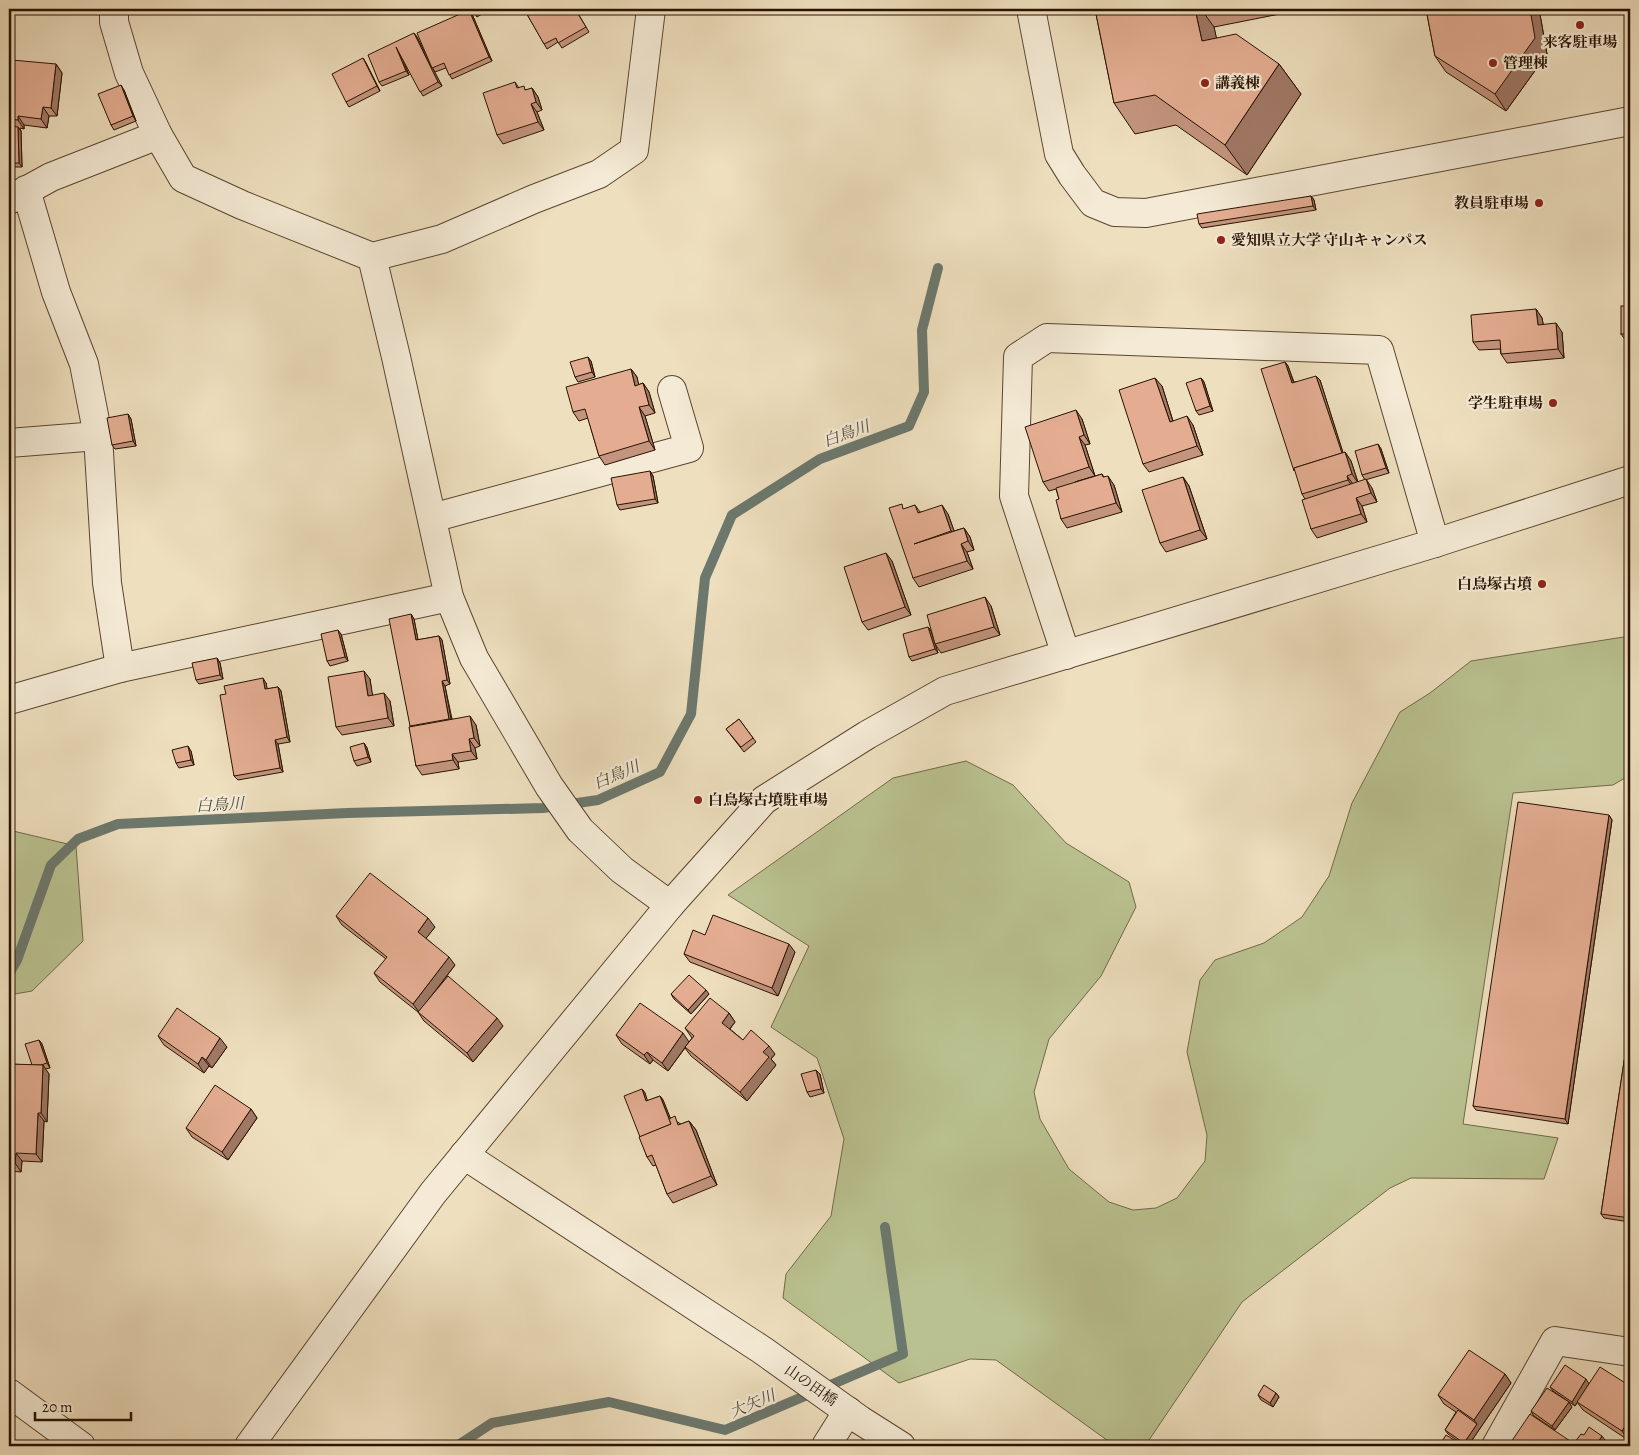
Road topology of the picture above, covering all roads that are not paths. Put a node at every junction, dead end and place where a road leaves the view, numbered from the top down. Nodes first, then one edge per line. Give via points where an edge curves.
1 (114, 9) edge
2 (651, 9) edge
3 (1031, 9) edge
4 (1630, 121) edge
5 (158, 135) junction
6 (17, 195) edge
7 (372, 257) junction
8 (672, 390) dead end
9 (98, 436) junction
10 (9, 443) edge
11 (1630, 480) edge
12 (432, 518) junction
13 (1435, 543) junction
14 (449, 597) junction
15 (1066, 655) junction
16 (120, 668) junction
17 (9, 700) edge
18 (670, 905) junction
19 (464, 1155) junction
20 (1630, 1352) edge
21 (9, 1393) edge
22 (854, 1415) junction
23 (80, 1446) edge
24 (249, 1446) edge
25 (826, 1446) edge
26 (901, 1446) edge
27 (1496, 1446) edge

1 - 5 street via 114,22 129,73
2 - 7 street via 634,150 599,174 442,239
3 - 4 street via 1059,154 1093,203 1115,212 1146,213
5 - 6 street via 51,177
5 - 7 street via 183,178
6 - 9 street via 84,364
7 - 12 street
8 - 12 street via 689,448
9 - 10 street
9 - 16 street via 107,583
11 - 13 street
12 - 14 street
13 - 15 street
13 - 15 street via 1379,350 1047,338 1018,357 1014,496
14 - 16 street
14 - 18 street via 474,658 549,786 580,830 622,870
15 - 18 street via 945,691 867,735 764,800
16 - 17 street
18 - 19 street
19 - 22 street, 山の田橋 via 762,1350
19 - 24 street
20 - 27 street via 1555,1341
21 - 23 street
22 - 25 street
22 - 26 street, 山の田橋

